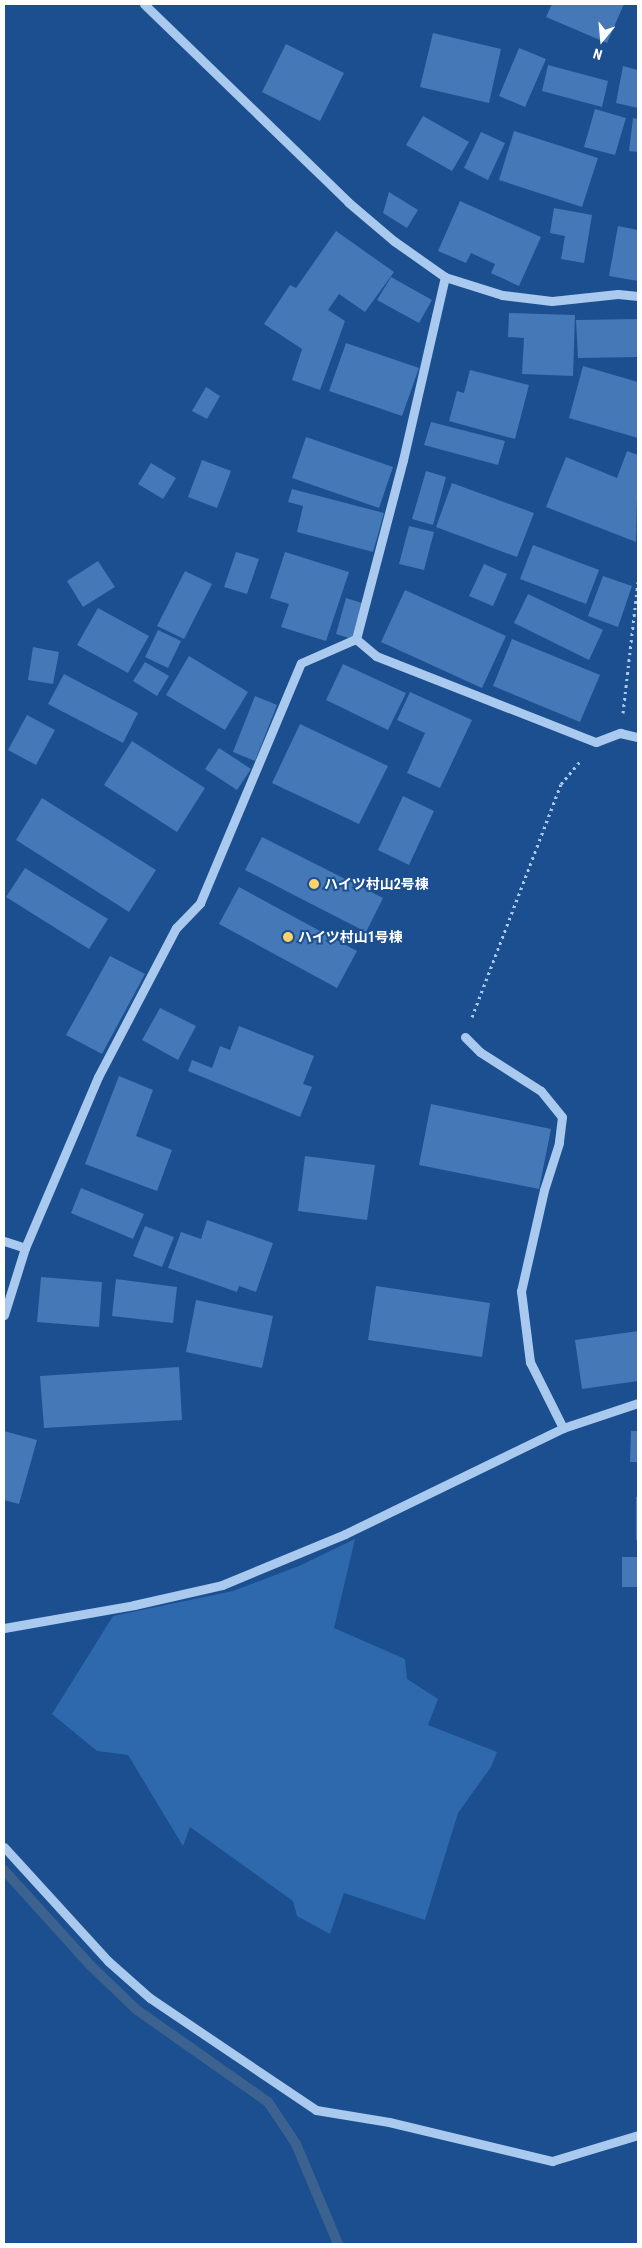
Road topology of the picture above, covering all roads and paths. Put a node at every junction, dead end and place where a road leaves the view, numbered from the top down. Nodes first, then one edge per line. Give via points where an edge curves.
1 (144, 4) edge
2 (445, 277) junction
3 (638, 296) edge
4 (638, 582) edge
5 (356, 639) junction
6 (620, 733) junction
7 (638, 737) edge
8 (596, 742) junction
9 (464, 1037) joint
10 (4, 1241) edge
11 (25, 1248) junction
12 (4, 1314) edge
13 (638, 1403) edge
14 (562, 1428) junction
15 (4, 1628) edge
16 (4, 1847) edge
17 (638, 2134) edge

1 - 2 street via 348,202 394,242
2 - 3 street via 502,296 552,301 618,294
2 - 5 street via 403,460
4 - 6 path
5 - 8 street via 376,656
5 - 11 street via 300,663 200,903 176,928 98,1077
6 - 7 street
6 - 8 street
8 - 9 path via 561,784
9 - 14 street via 480,1052 541,1092 562,1117 560,1143 544,1190 521,1291 530,1362
10 - 11 street
11 - 12 street
13 - 14 street
14 - 15 street via 345,1534 222,1584 134,1605
16 - 17 street via 108,1961 150,1998 316,2110 389,2122 552,2161

